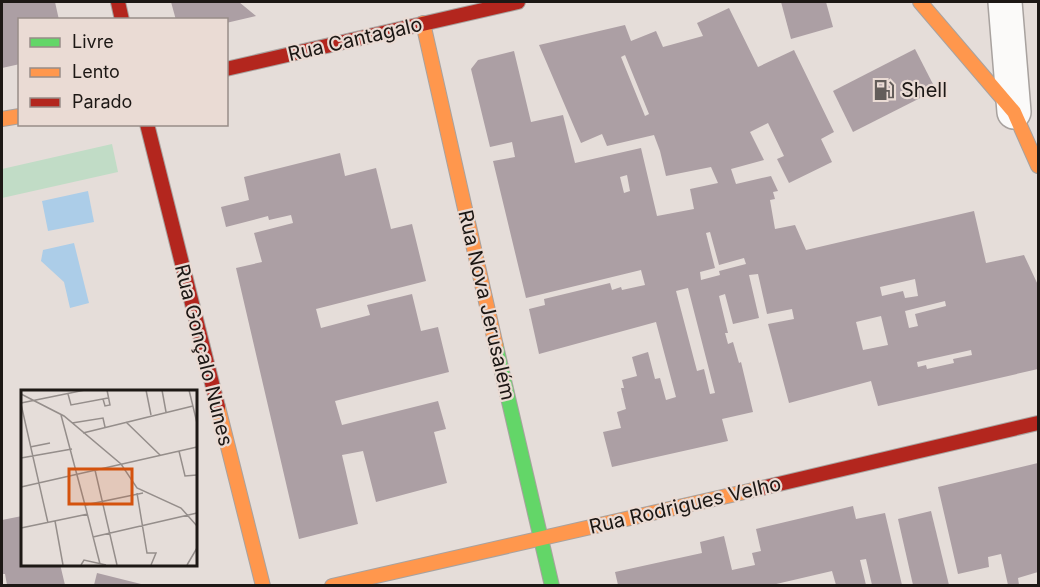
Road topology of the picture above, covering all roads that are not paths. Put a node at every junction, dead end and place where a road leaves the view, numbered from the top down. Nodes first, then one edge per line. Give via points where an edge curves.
1 (118, 2) edge
2 (518, 2) edge
3 (920, 2) edge
4 (1005, 2) edge
5 (122, 18) edge
6 (423, 23) junction
7 (228, 69) edge
8 (1014, 112) junction
9 (18, 116) edge
10 (2, 120) edge
11 (148, 126) edge
12 (1038, 166) edge
13 (1038, 423) edge
14 (540, 539) junction
15 (263, 585) edge
16 (332, 585) edge
17 (552, 585) edge

1 - 5 main road
2 - 6 main road, Rua Cantagalo
3 - 8 main road
4 - 8 street
6 - 7 main road, Rua Cantagalo
6 - 14 main road, Rua Nova Jerusalém
8 - 12 main road
9 - 10 main road
11 - 15 main road, Rua Gonçalo Nunes
13 - 14 main road, Rua Rodrigues Velho
14 - 16 main road, Rua Rodrigues Velho
14 - 17 main road, Rua Nova Jerusalém

